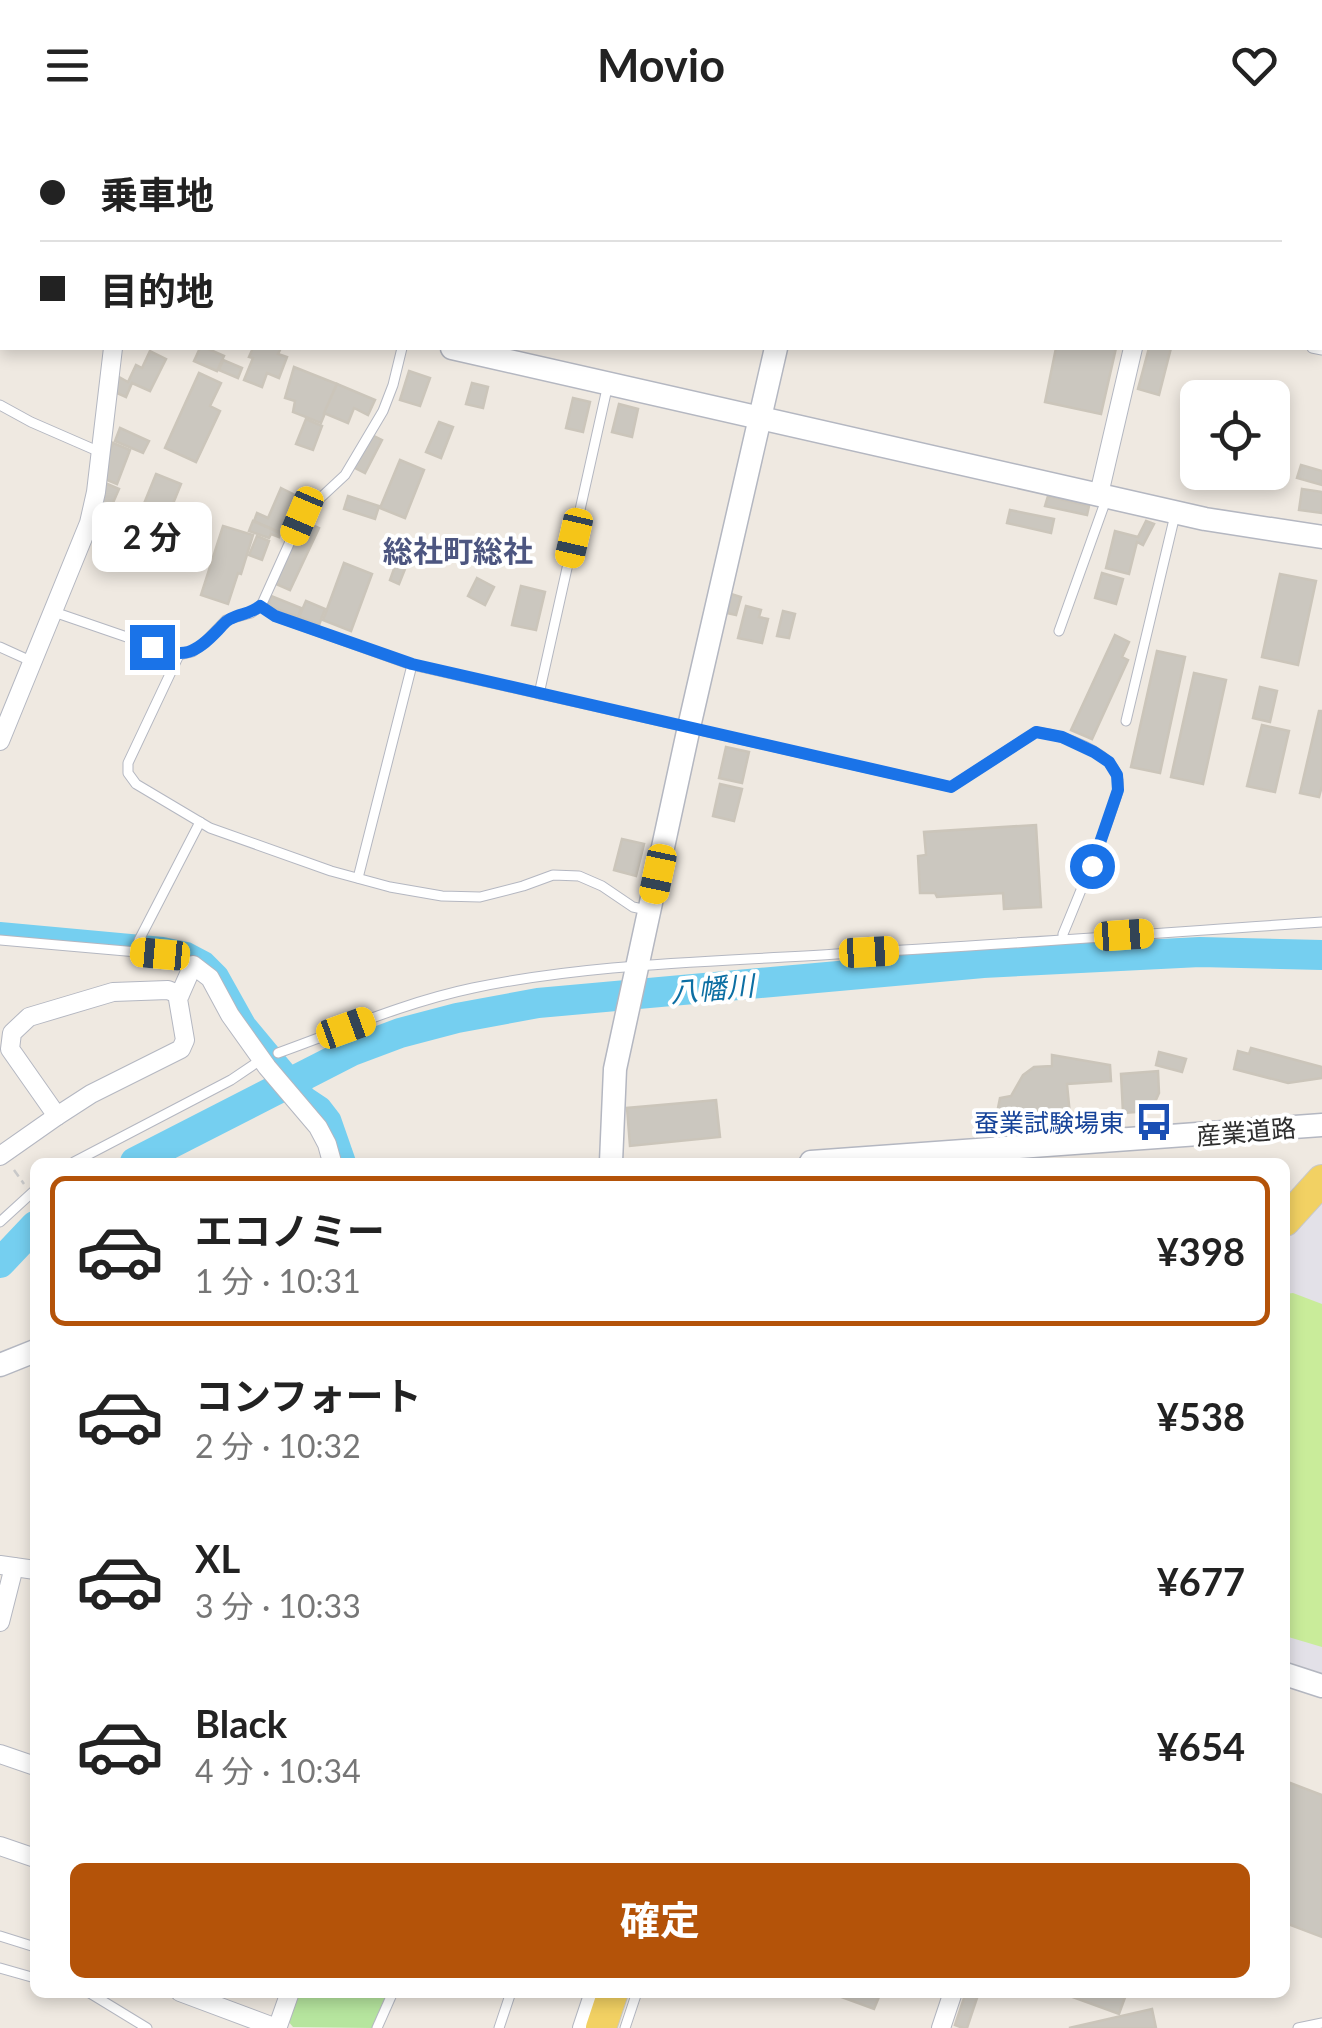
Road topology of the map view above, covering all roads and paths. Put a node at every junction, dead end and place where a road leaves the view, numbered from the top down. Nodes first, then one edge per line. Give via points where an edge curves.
1 (113, 350) edge
2 (401, 350) edge
3 (461, 350) edge
4 (776, 350) edge
5 (1133, 350) edge
6 (608, 383) junction
7 (0, 405) edge
8 (760, 418) junction
9 (100, 449) junction
10 (1103, 495) junction
11 (1176, 512) junction
12 (1322, 537) edge
13 (260, 606) junction
14 (54, 612) junction
15 (1060, 630) dead end
16 (0, 647) edge
17 (179, 655) junction
18 (33, 662) junction
19 (412, 664) junction
20 (539, 694) junction
21 (1126, 721) dead end
22 (689, 727) junction
23 (0, 741) edge
24 (200, 822) junction
25 (358, 878) junction
26 (650, 910) junction
27 (1322, 922) edge
28 (1063, 939) junction
29 (0, 940) edge
30 (138, 952) junction
31 (193, 964) junction
32 (637, 969) junction
33 (180, 994) junction
34 (269, 1060) junction
35 (57, 1116) junction
36 (1322, 1125) edge
37 (2, 1155) edge
38 (82, 1158) edge
39 (331, 1158) edge
40 (611, 1158) edge
41 (866, 1158) edge
42 (1322, 1180) edge
43 (30, 1188) edge
44 (30, 1195) edge
45 (1290, 1215) edge
46 (0, 1222) edge
47 (30, 1352) edge
48 (0, 1364) edge
49 (7, 1566) edge
50 (0, 1622) edge
51 (1290, 1676) edge
52 (1322, 1686) edge
53 (0, 1754) edge
54 (30, 1764) edge
55 (0, 1846) edge
56 (30, 1856) edge
57 (0, 1936) edge
58 (30, 1945) edge
59 (0, 1968) edge
60 (30, 1977) edge
61 (98, 1998) edge
62 (205, 1998) edge
63 (288, 1998) edge
64 (390, 1998) edge
65 (509, 1998) edge
66 (592, 1998) edge
67 (611, 1998) edge
68 (635, 1998) edge
69 (951, 1998) edge
70 (1322, 2023) edge
71 (280, 2027) edge
72 (148, 2028) edge
73 (377, 2028) edge
74 (499, 2028) edge
75 (582, 2028) edge
76 (601, 2028) edge
77 (625, 2028) edge
78 (940, 2028) edge
79 (1298, 2028) edge

1 - 9 street
2 - 13 lane via 373,428 345,476 302,516
3 - 6 street
4 - 8 street
5 - 10 street
6 - 8 street
6 - 20 lane
7 - 9 lane
8 - 10 street
8 - 22 street
9 - 14 street via 89,523
10 - 11 street
10 - 15 lane
11 - 12 street
11 - 21 lane
13 - 17 lane via 226,620 204,644
13 - 19 lane
14 - 17 lane
14 - 18 street
16 - 18 lane
17 - 24 lane via 128,773
18 - 23 street
19 - 20 lane
19 - 25 lane
20 - 22 lane
22 - 26 street
22 - 28 lane via 951,787 1036,732 1094,752 1113,766 1119,786
24 - 25 lane
24 - 30 lane
25 - 26 lane via 419,894 480,897 553,875 578,876 633,908
26 - 32 street
27 - 28 lane
28 - 32 lane
29 - 30 lane
30 - 31 lane
31 - 33 street
31 - 34 street
32 - 34 lane via 471,988
32 - 40 street via 614,1079
33 - 35 street via 185,1040 178,1052
33 - 35 street via 102,994 28,1018 12,1033 10,1048
34 - 38 lane
34 - 39 street via 318,1127
35 - 37 street
36 - 41 street, 産業道路
37 - 43 path
42 - 45 main road
44 - 46 lane
47 - 48 street
49 - 50 street
51 - 52 street
53 - 54 street
55 - 56 street
57 - 58 lane
59 - 60 lane
61 - 72 lane
62 - 71 street
63 - 71 street
64 - 73 lane
65 - 74 lane
66 - 75 street
67 - 76 main road
68 - 77 lane
69 - 78 street
70 - 79 lane

